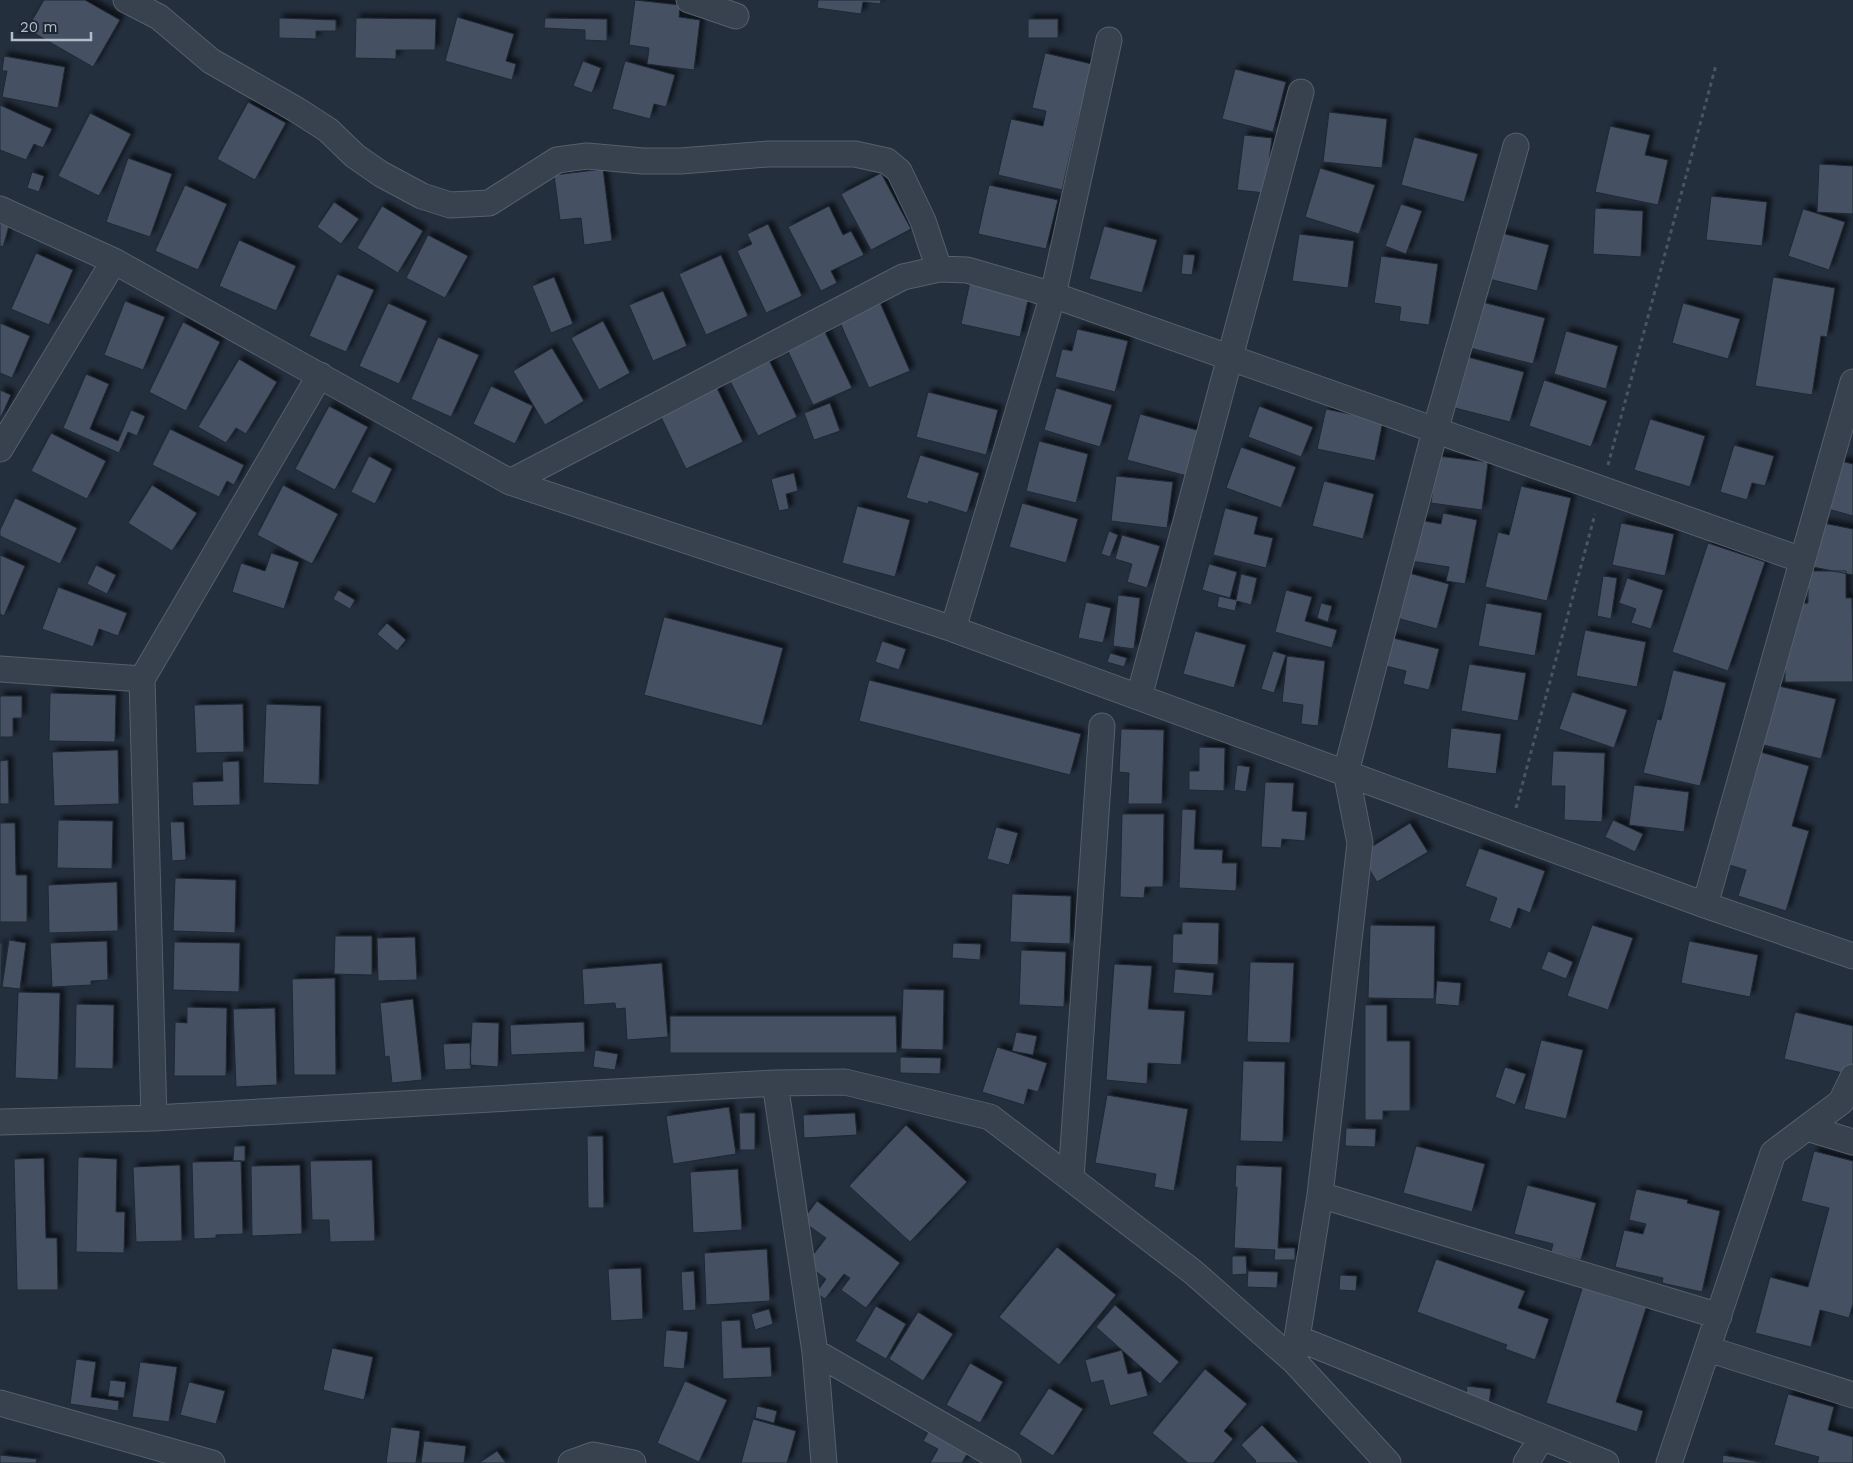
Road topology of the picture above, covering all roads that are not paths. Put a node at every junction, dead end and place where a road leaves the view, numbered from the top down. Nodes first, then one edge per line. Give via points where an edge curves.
1 (126, 0) edge
2 (689, 0) edge
3 (736, 16) dead end
4 (1109, 40) dead end
5 (1301, 92) dead end
6 (1516, 146) dead end
7 (0, 209) edge
8 (114, 261) junction
9 (939, 269) junction
10 (1053, 295) junction
11 (1230, 359) junction
12 (320, 375) junction
13 (1853, 382) edge
14 (1435, 431) junction
15 (0, 450) edge
16 (510, 482) junction
17 (1802, 560) junction
18 (953, 629) junction
19 (0, 670) edge
20 (142, 678) junction
21 (1139, 696) junction
22 (1102, 726) dead end
23 (1346, 772) junction
24 (1705, 905) junction
25 (1853, 956) edge
26 (1853, 1077) edge
27 (775, 1083) junction
28 (154, 1118) junction
29 (0, 1122) edge
30 (1807, 1128) junction
31 (1853, 1142) edge
32 (1071, 1179) junction
33 (1320, 1195) junction
34 (1718, 1316) junction
35 (1708, 1348) junction
36 (1296, 1350) junction
37 (816, 1352) junction
38 (1853, 1395) edge
39 (0, 1403) edge
40 (1542, 1437) junction
41 (212, 1463) edge
42 (571, 1463) edge
43 (633, 1463) edge
44 (824, 1463) edge
45 (1008, 1463) edge
46 (1388, 1463) edge
47 (1526, 1463) edge
48 (1606, 1463) edge
49 (1669, 1463) edge

1 - 9 street via 159,17 211,61 328,130 355,156 381,174 422,196 450,205 488,203 557,160 586,156 681,161 768,154 855,154 887,161 899,170 923,221
2 - 3 street
4 - 10 street
5 - 11 street
6 - 14 street
7 - 8 street
8 - 12 street
8 - 15 street
9 - 10 street via 967,270
9 - 16 street via 903,278
10 - 11 street
10 - 18 street
11 - 14 street
11 - 21 street
12 - 16 street
12 - 20 street
13 - 17 street
14 - 17 street
14 - 23 street
16 - 18 street
17 - 24 street
18 - 21 street
19 - 20 street
20 - 28 street
21 - 23 street
22 - 32 street
23 - 24 street
23 - 33 street via 1360,843
24 - 25 street
26 - 30 street via 1841,1102
27 - 28 street
27 - 32 street via 845,1082 990,1117
27 - 37 street
28 - 29 street
30 - 31 street
30 - 34 street via 1773,1153
32 - 36 street
33 - 34 street
33 - 36 street
34 - 35 street
35 - 38 street
35 - 49 street
36 - 40 street
36 - 46 street
37 - 44 street
37 - 45 street
39 - 41 street
40 - 47 street
40 - 48 street
42 - 43 street via 593,1456

